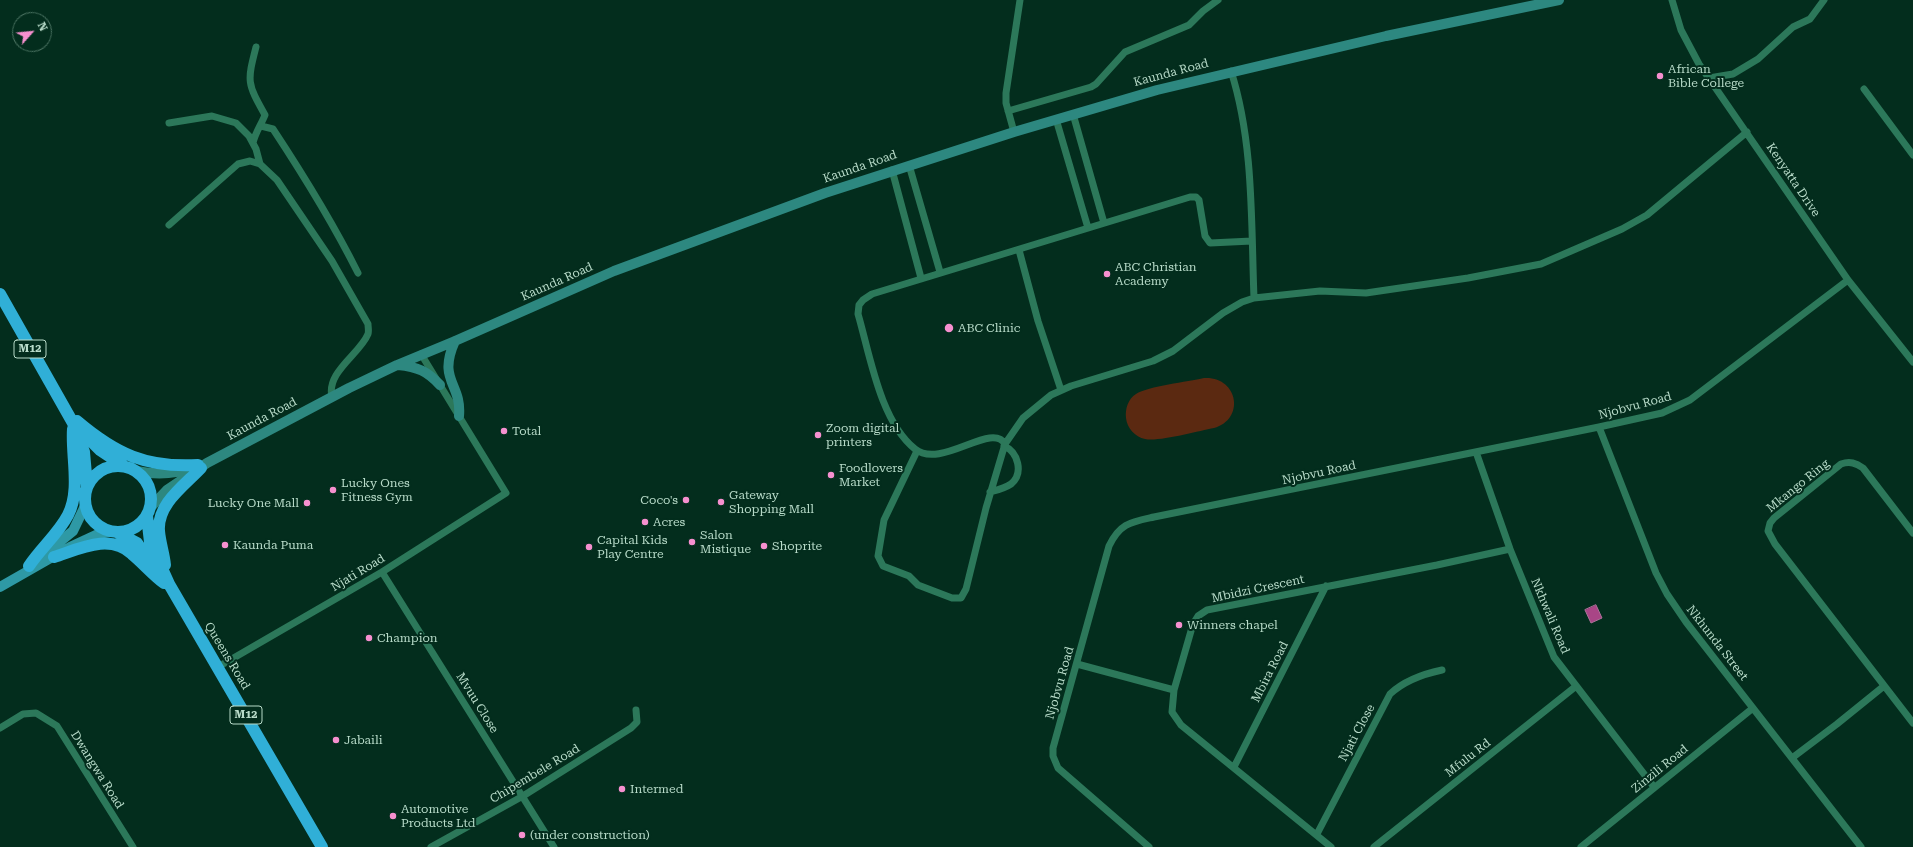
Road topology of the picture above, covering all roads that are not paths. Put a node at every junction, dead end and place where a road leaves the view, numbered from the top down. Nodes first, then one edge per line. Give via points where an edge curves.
1 (1020, 0) edge
2 (1218, 0) edge
3 (1559, 0) edge
4 (1672, 0) edge
5 (1824, 0) edge
6 (256, 47) dead end
7 (1231, 71) junction
8 (1709, 78) junction
9 (1864, 89) dead end
10 (1008, 111) junction
11 (1073, 114) junction
12 (265, 115) junction
13 (1056, 119) junction
14 (169, 123) dead end
15 (261, 126) junction
16 (273, 129) junction
17 (1014, 132) junction
18 (1747, 132) junction
19 (253, 143) junction
20 (1913, 155) edge
21 (260, 164) junction
22 (909, 165) junction
23 (892, 170) junction
24 (1104, 223) junction
25 (169, 225) dead end
26 (1088, 228) junction
27 (1252, 241) junction
28 (1019, 250) junction
29 (940, 272) junction
30 (358, 273) dead end
31 (921, 278) junction
32 (1848, 280) junction
33 (0, 294) edge
34 (1254, 298) junction
35 (455, 341) junction
36 (421, 354) junction
37 (1913, 362) edge
38 (397, 365) junction
39 (440, 385) junction
40 (1061, 390) junction
41 (332, 397) junction
42 (459, 416) junction
43 (75, 422) junction
44 (1599, 428) junction
45 (1005, 445) junction
46 (917, 450) junction
47 (1476, 452) junction
48 (202, 466) junction
49 (130, 469) junction
50 (87, 486) junction
51 (990, 492) junction
52 (85, 506) junction
53 (148, 512) junction
54 (114, 532) junction
55 (1913, 533) edge
56 (1510, 548) junction
57 (54, 557) junction
58 (26, 569) junction
59 (382, 572) junction
60 (166, 582) junction
61 (1326, 586) junction
62 (0, 587) edge
63 (1078, 664) junction
64 (218, 667) junction
65 (1442, 670) dead end
66 (1884, 686) junction
67 (1576, 687) junction
68 (1174, 690) junction
69 (1753, 708) junction
70 (636, 710) dead end
71 (1913, 723) edge
72 (0, 728) edge
73 (1792, 758) junction
74 (1234, 767) junction
75 (1654, 787) junction
76 (523, 796) junction
77 (1317, 834) junction
78 (132, 847) edge
79 (322, 847) edge
80 (431, 847) edge
81 (554, 847) edge
82 (1149, 847) edge
83 (1331, 847) edge
84 (1374, 847) edge
85 (1581, 847) edge
86 (1861, 847) edge

1 - 10 street via 1006,93
2 - 10 street via 1189,25 1125,52 1091,87
3 - 7 main road, Kaunda Road via 1461,19
4 - 8 street, Kenyatta Drive via 1686,41
5 - 8 street via 1810,19 1793,27 1752,63 1733,74
6 - 12 street via 249,75 251,90
7 - 11 main road, Kaunda Road
7 - 27 street via 1241,109 1247,153
8 - 18 street, Kenyatta Drive
9 - 20 street
10 - 17 street
11 - 13 main road, Kaunda Road
11 - 24 street
12 - 15 street
12 - 16 street
13 - 17 main road, Kaunda Road
13 - 26 street
14 - 19 street via 212,116 236,123
15 - 16 street
15 - 19 street
16 - 30 street via 307,180
17 - 22 main road, Kaunda Road
18 - 32 street, Kenyatta Drive
18 - 34 street via 1647,215 1622,229 1541,264 1366,293 1320,291
19 - 21 street
21 - 25 street via 250,161 238,164
21 - 41 street via 277,180 332,261 368,324 368,333 340,368 330,390
22 - 23 main road, Kaunda Road
22 - 29 street
23 - 31 street
23 - 35 main road, Kaunda Road via 754,218 614,271
24 - 26 street
24 - 27 street via 1193,196 1201,204 1205,236 1210,242
26 - 28 street
27 - 34 street
28 - 29 street
28 - 40 street via 1038,321
29 - 31 street
31 - 46 street via 872,294 863,300 858,310 887,413
32 - 37 street, Kenyatta Drive
32 - 44 street, Njobvu Road via 1683,404 1662,413
33 - 43 highway, M12 via 62,404
34 - 40 street via 1223,313 1153,361
35 - 36 main road, Kaunda Road
35 - 42 main road via 447,370 460,406
36 - 38 main road, Kaunda Road
36 - 39 street
38 - 39 main road via 419,369
38 - 41 main road, Kaunda Road
39 - 42 street
40 - 45 street via 1031,410 1015,428
41 - 48 main road, Kaunda Road
42 - 59 street, Njati Road via 506,493
43 - 48 highway via 106,444 135,458 160,464
43 - 49 highway, M12 via 96,447
43 - 50 highway, M12 via 84,452
43 - 58 highway via 74,484 69,513
44 - 47 street, Njobvu Road
44 - 69 street, Nkhunda Street via 1661,584 1686,622
45 - 46 street via 1002,439 996,437 947,453 926,453
45 - 51 street
45 - 51 street via 1015,456 1018,475 1012,483
46 - 51 street via 884,520 878,556 887,569 909,576 918,585 952,598 961,598 966,589
47 - 56 street, Nkhwali Road
47 - 63 street, Njobvu Road via 1125,525 1117,532 1110,546
48 - 49 main road, Kaunda Road via 162,474
48 - 53 main road, Kaunda Road via 167,490
48 - 60 highway via 170,499 160,517 159,530
49 - 50 highway via 113,466 102,470 93,476
49 - 53 highway, M12 via 144,478 149,487 151,498
50 - 52 highway, M12
52 - 54 highway, M12 via 94,522
52 - 58 main road via 73,532
53 - 54 highway via 139,525 129,531
53 - 60 highway, M12 via 148,536
54 - 57 main road via 87,539
54 - 60 highway, M12 via 137,543
55 - 66 street, Mkango Ring via 1863,468 1851,463 1841,464 1774,518 1768,527 1772,541
56 - 61 street, Mbidzi Crescent
56 - 67 street, Nkhwali Road via 1554,657
57 - 58 main road
57 - 60 highway via 98,544 117,544
58 - 62 main road
59 - 64 street, Njati Road
59 - 76 street, Mvuu Close
60 - 64 highway, Queens Road / M12
61 - 68 street, Mbidzi Crescent via 1203,612 1193,624
61 - 74 street, Mbira Road
63 - 68 street
63 - 82 street, Njobvu Road via 1054,748 1055,763
64 - 79 highway, Queens Road / M12
65 - 77 street, Njati Close via 1421,675 1390,694
66 - 71 street, Mkango Ring
66 - 73 street
67 - 75 street, Nkhwali Road
67 - 84 street, Mfulu Rd
68 - 74 street, Mbidzi Crescent via 1171,707 1177,721
69 - 73 street, Nkhunda Street
69 - 75 street, Zinzili Road
70 - 76 street, Chipembele Road via 637,722 631,728
72 - 78 street, Dwangwa Road via 23,714 36,713 57,726
73 - 86 street, Nkhunda Street
74 - 77 street, Mbidzi Crescent
75 - 85 street, Zinzili Road
76 - 80 street, Chipembele Road
76 - 81 street, Mvuu Close
77 - 83 street, Mbidzi Crescent

